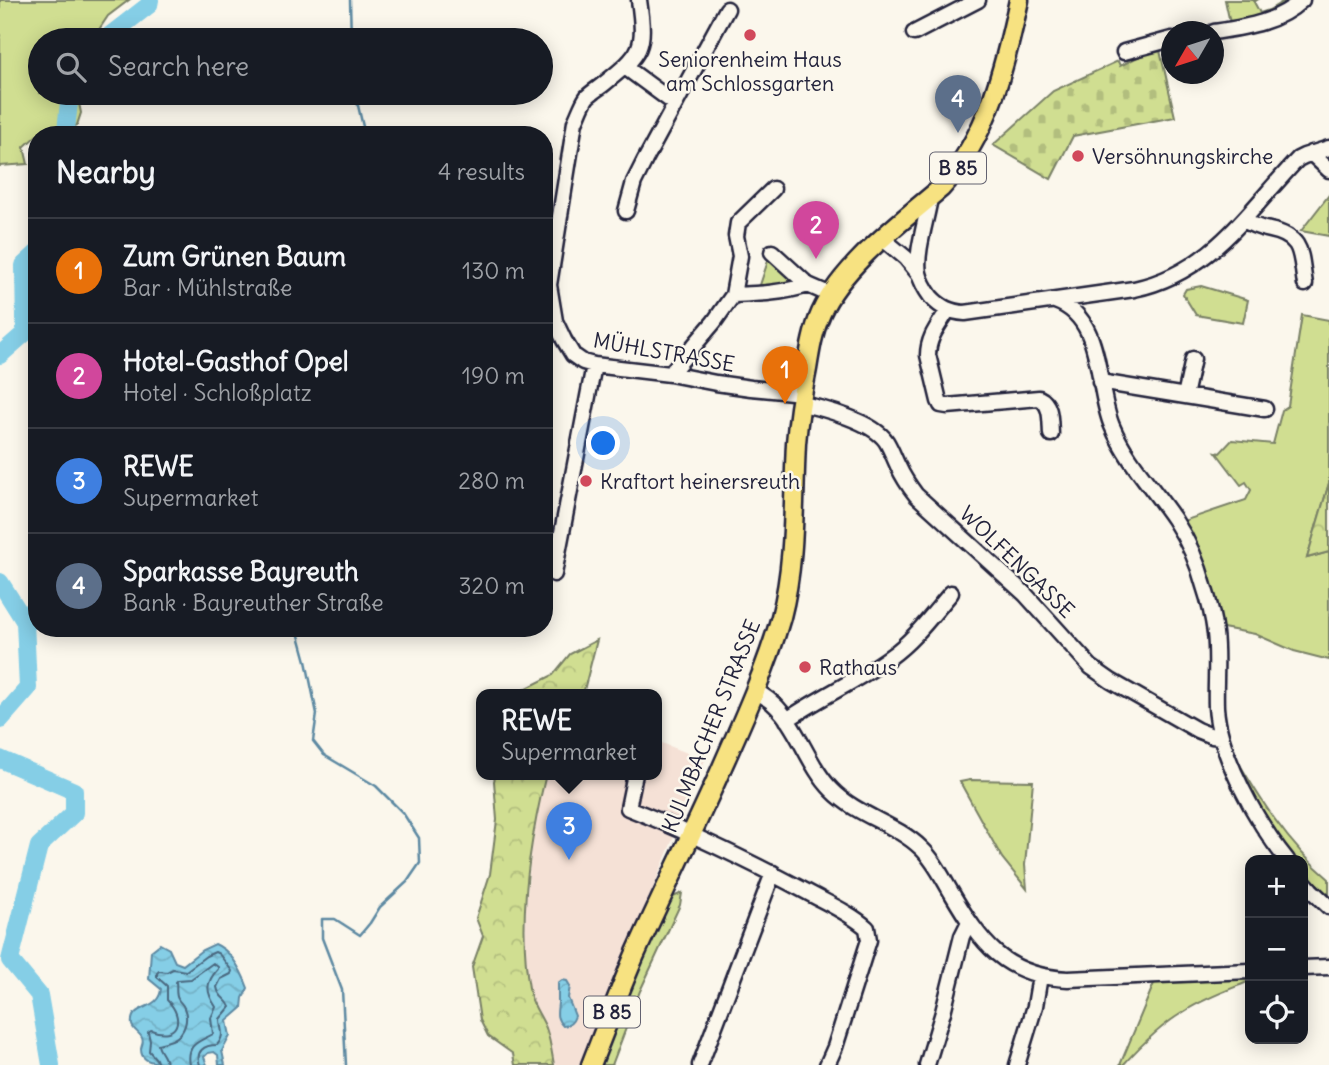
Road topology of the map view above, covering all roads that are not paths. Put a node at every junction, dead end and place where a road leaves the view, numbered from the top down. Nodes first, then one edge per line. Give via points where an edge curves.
1 (639, 0) edge
2 (978, 0) edge
3 (1019, 0) edge
4 (1302, 0) edge
5 (727, 9) dead end
6 (1224, 30) edge
7 (914, 33) dead end
8 (1161, 41) edge
9 (1124, 52) dead end
10 (625, 67) junction
11 (674, 103) junction
12 (1329, 148) edge
13 (1311, 153) junction
14 (1329, 170) edge
15 (773, 189) dead end
16 (930, 198) junction
17 (626, 211) dead end
18 (1244, 220) junction
19 (883, 239) junction
20 (772, 251) dead end
21 (553, 260) edge
22 (919, 275) junction
23 (1304, 284) dead end
24 (807, 285) junction
25 (733, 295) junction
26 (831, 295) junction
27 (1055, 301) junction
28 (553, 309) edge
29 (948, 310) junction
30 (1193, 359) dead end
31 (594, 365) junction
32 (670, 374) junction
33 (1100, 382) junction
34 (1185, 396) junction
35 (802, 398) junction
36 (1265, 409) dead end
37 (1051, 434) dead end
38 (554, 573) dead end
39 (951, 593) dead end
40 (754, 691) junction
41 (787, 720) junction
42 (1220, 737) junction
43 (634, 780) edge
44 (692, 834) junction
45 (1284, 855) edge
46 (772, 873) junction
47 (1308, 887) edge
48 (1329, 907) edge
49 (970, 922) junction
50 (1329, 967) edge
51 (1308, 968) edge
52 (1245, 971) edge
53 (1040, 976) junction
54 (591, 1065) edge
55 (699, 1065) edge
56 (827, 1065) edge
57 (927, 1065) edge
58 (1017, 1065) edge

1 - 10 street, MÜHLSTRASSE via 642,40
2 - 7 street
3 - 16 main road, B 85 via 978,136 953,176
4 - 6 street via 1264,22
5 - 11 street
8 - 9 street
10 - 11 street
10 - 21 street, MÜHLSTRASSE via 586,99 575,122
11 - 17 street via 634,182
12 - 13 street
13 - 14 street
13 - 18 street via 1298,159
15 - 25 street via 738,223 740,256
16 - 19 main road, B 85
16 - 22 street
18 - 23 street via 1294,239
18 - 27 street via 1208,256 1164,280
19 - 22 street
19 - 26 main road, B 85
20 - 24 street
22 - 29 street via 933,299
24 - 25 street
24 - 26 street
25 - 32 street
26 - 35 main road, KULMBACHER STRASSE / B 85 via 816,326
27 - 29 street via 965,313
27 - 33 street via 1069,308 1087,331
28 - 31 street, MÜHLSTRASSE via 573,355
29 - 37 street via 928,348 940,403 1039,398 1048,406
30 - 34 street
31 - 32 street, MÜHLSTRASSE
31 - 38 street
32 - 35 street, MÜHLSTRASSE
33 - 34 street
33 - 42 street via 1118,438 1175,520 1199,569 1215,632
34 - 36 street
35 - 40 main road, KULMBACHER STRASSE / B 85 via 785,597
35 - 42 street, WOLFENGASSE via 883,438 916,495 1025,594 1096,672 1197,730
39 - 41 street via 893,655
40 - 41 street via 769,698
40 - 44 main road, KULMBACHER STRASSE / B 85
41 - 49 street via 832,790 922,849
42 - 45 street via 1241,786
43 - 44 street via 628,808
44 - 46 street
44 - 54 main road, KULMBACHER STRASSE / B 85 via 633,959
46 - 55 street
46 - 56 street via 862,923 869,934
47 - 48 street
49 - 53 street via 998,956
49 - 57 street via 962,936
50 - 51 street
52 - 53 street via 1077,979
53 - 58 street

